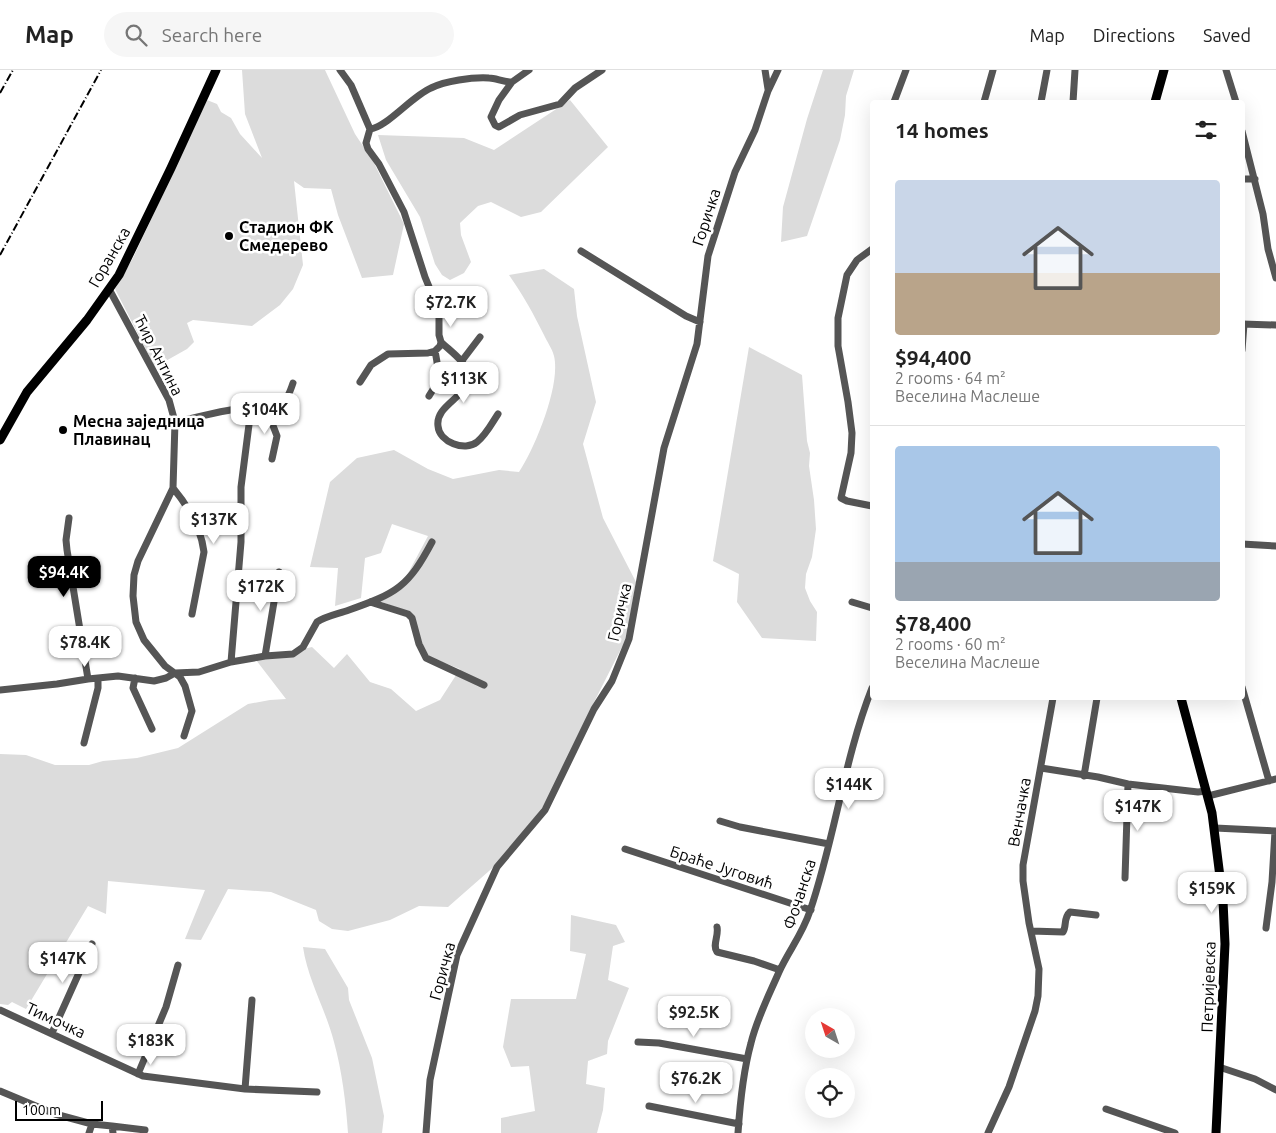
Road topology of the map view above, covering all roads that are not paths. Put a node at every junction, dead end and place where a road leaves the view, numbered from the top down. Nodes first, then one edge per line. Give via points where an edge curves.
1 (216, 70) edge
2 (340, 70) edge
3 (481, 70) edge
4 (529, 70) edge
5 (602, 70) edge
6 (765, 70) edge
7 (778, 70) edge
8 (906, 70) edge
9 (993, 70) edge
10 (1047, 70) edge
11 (1075, 70) edge
12 (1164, 70) edge
13 (1226, 70) edge
14 (490, 78) junction
15 (512, 82) junction
16 (768, 92) junction
17 (895, 100) edge
18 (985, 100) edge
19 (1041, 100) edge
20 (1073, 100) edge
21 (1156, 100) edge
22 (1235, 100) edge
23 (370, 129) junction
24 (1245, 142) edge
25 (1245, 179) edge
26 (1255, 180) junction
27 (870, 251) edge
28 (581, 252) dead end
29 (1276, 278) edge
30 (109, 290) junction
31 (700, 322) junction
32 (1245, 324) edge
33 (1276, 325) edge
34 (480, 337) dead end
35 (441, 342) junction
36 (435, 351) junction
37 (461, 362) junction
38 (360, 382) dead end
39 (293, 384) dead end
40 (429, 396) dead end
41 (251, 409) junction
42 (267, 410) junction
43 (498, 414) dead end
44 (175, 422) junction
45 (0, 440) edge
46 (272, 459) dead end
47 (173, 488) junction
48 (870, 506) edge
49 (68, 518) dead end
50 (432, 542) dead end
51 (1245, 544) edge
52 (1276, 546) edge
53 (279, 572) dead end
54 (370, 602) junction
55 (852, 602) dead end
56 (870, 607) edge
57 (192, 614) dead end
58 (265, 656) junction
59 (230, 662) junction
60 (175, 672) junction
61 (98, 678) junction
62 (135, 678) junction
63 (88, 679) junction
64 (484, 685) dead end
65 (0, 690) edge
66 (870, 693) edge
67 (1245, 696) edge
68 (1053, 700) edge
69 (1097, 700) edge
70 (1182, 700) edge
71 (152, 729) dead end
72 (184, 736) dead end
73 (84, 743) dead end
74 (1040, 768) junction
75 (1084, 776) junction
76 (1272, 780) edge
77 (1128, 784) junction
78 (1207, 793) junction
79 (720, 821) dead end
80 (1215, 828) junction
81 (1275, 831) edge
82 (829, 844) junction
83 (625, 849) dead end
84 (1125, 878) dead end
85 (811, 910) junction
86 (1096, 915) dead end
87 (717, 927) dead end
88 (1266, 928) dead end
89 (1031, 931) junction
90 (92, 944) dead end
91 (178, 965) dead end
92 (780, 970) junction
93 (252, 1000) dead end
94 (0, 1010) edge
95 (52, 1034) junction
96 (638, 1042) dead end
97 (747, 1059) junction
98 (1219, 1067) junction
99 (138, 1074) junction
100 (245, 1089) junction
101 (1276, 1090) edge
102 (0, 1091) edge
103 (317, 1092) dead end
104 (649, 1106) dead end
105 (1106, 1109) dead end
106 (92, 1124) junction
107 (738, 1124) junction
108 (112, 1130) edge
109 (145, 1130) dead end
110 (89, 1133) edge
111 (426, 1133) edge
112 (738, 1133) edge
113 (988, 1133) edge
114 (1175, 1133) edge
115 (1216, 1133) edge

1 - 30 main road, Горанска via 134,247
2 - 23 street via 351,85
3 - 14 street
4 - 15 street
5 - 15 street via 575,88 560,104 520,115 499,127 491,117
6 - 16 street
7 - 16 street, Горичка
8 - 17 street
9 - 18 street
10 - 19 street
11 - 20 street
12 - 21 main road
13 - 22 street
14 - 15 street
14 - 23 street via 456,81 428,89 384,124
16 - 31 street, Горичка via 713,237 705,270
23 - 35 street via 366,143 368,149 404,212 439,311
24 - 26 street
25 - 26 street
26 - 29 street
27 - 48 street via 854,263 847,275 838,318 838,338 852,433 841,496 847,502
28 - 31 street
30 - 44 street, Ћир Антина via 166,394
30 - 45 main road, Горанска via 27,392
31 - 111 street, Горичка via 693,361 658,475 629,639 612,680 594,709 545,810 498,866 457,955 430,1080
32 - 33 street
34 - 37 street
35 - 36 street
35 - 37 street
36 - 38 street via 388,354 371,366
36 - 40 street via 439,373
37 - 43 street via 468,381 440,415 438,428 442,437 450,443 474,444
39 - 42 street via 287,399
41 - 42 street
41 - 44 street via 235,409
41 - 59 street via 241,487 241,542
42 - 46 street via 276,436
44 - 47 street, Ћир Антина
47 - 57 street via 192,516 204,552
47 - 60 street, Ћир Антина via 138,562 133,596 136,622 144,640 159,660
49 - 63 street via 67,550
50 - 54 street via 407,581 392,593
51 - 52 street
53 - 58 street
54 - 58 street via 316,622 303,646 293,654
54 - 64 street via 408,614 426,658
55 - 56 street
58 - 59 street
59 - 60 street via 205,671
60 - 62 street via 159,680
60 - 72 street, Ћир Антина via 182,680 191,708
61 - 62 street
61 - 63 street
61 - 73 street
62 - 71 street via 133,688
63 - 65 street
66 - 82 street, Фочанска via 860,719
67 - 76 street
68 - 74 street, Венчачка
69 - 75 street
70 - 78 main road, Петријевска
74 - 75 street
74 - 89 street, Венчачка via 1023,865
75 - 77 street
76 - 78 street
77 - 78 street
77 - 84 street
78 - 80 main road, Петријевска
79 - 82 street via 740,828
80 - 81 street
80 - 98 main road, Петријевска via 1225,926
81 - 88 street
82 - 85 street, Фочанска
83 - 85 street, Браће Југовић
85 - 92 street, Фочанска
86 - 89 street via 1070,912 1063,932
87 - 92 street via 717,952
89 - 113 street, Венчачка via 1040,983 1035,1011 1009,1086
90 - 95 street
91 - 99 street via 166,1007
92 - 97 street, Фочанска via 757,1022
93 - 100 street
94 - 95 street, Тимочка
95 - 99 street, Тимочка
96 - 97 street
97 - 107 street, Фочанска
98 - 101 street
98 - 115 main road, Петријевска
99 - 100 street, Тимочка
100 - 103 street, Тимочка
102 - 106 street via 55,1114
104 - 107 street
105 - 114 street
106 - 108 street
106 - 110 street
107 - 112 street, Фочанска
108 - 109 street

